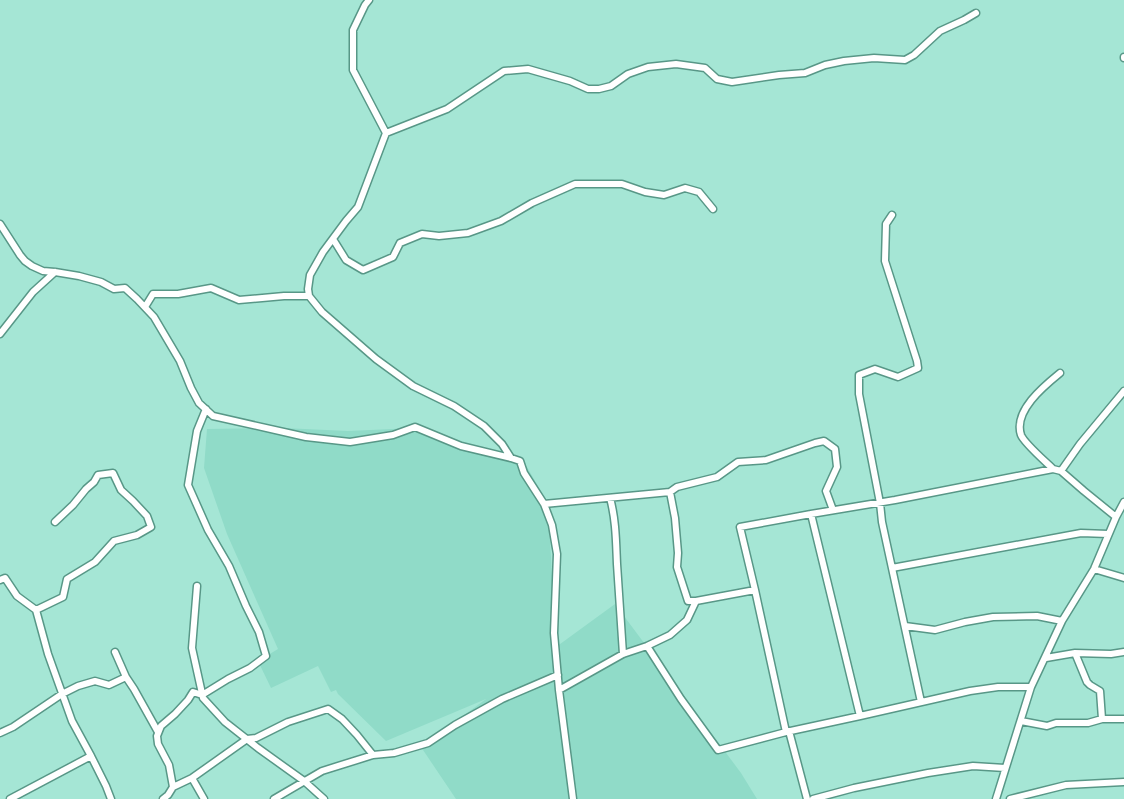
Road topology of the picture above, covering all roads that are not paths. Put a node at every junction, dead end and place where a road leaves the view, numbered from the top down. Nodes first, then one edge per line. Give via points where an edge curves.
1 (369, 0) edge
2 (976, 13) dead end
3 (386, 133) junction
4 (713, 209) dead end
5 (892, 215) dead end
6 (0, 224) edge
7 (334, 238) junction
8 (55, 272) junction
9 (309, 296) junction
10 (145, 307) junction
11 (0, 334) edge
12 (1060, 373) dead end
13 (1124, 390) edge
14 (206, 409) junction
15 (511, 458) junction
16 (1053, 469) junction
17 (1061, 471) junction
18 (670, 492) junction
19 (610, 498) junction
20 (1124, 502) edge
21 (880, 503) junction
22 (544, 504) junction
23 (833, 510) junction
24 (811, 514) junction
25 (1116, 516) junction
26 (55, 522) dead end
27 (1108, 534) junction
28 (892, 568) junction
29 (1094, 569) junction
30 (1124, 578) edge
31 (0, 580) edge
32 (197, 586) dead end
33 (755, 590) junction
34 (696, 602) junction
35 (36, 610) junction
36 (1062, 621) junction
37 (905, 626) junction
38 (647, 646) junction
39 (115, 652) dead end
40 (1124, 652) edge
41 (623, 654) junction
42 (1075, 654) junction
43 (1046, 658) junction
44 (558, 675) junction
45 (126, 677) junction
46 (1031, 687) junction
47 (560, 690) junction
48 (62, 694) junction
49 (202, 695) junction
50 (921, 702) junction
51 (860, 716) junction
52 (1124, 719) edge
53 (1102, 720) junction
54 (1021, 721) junction
55 (158, 732) junction
56 (788, 732) junction
57 (0, 734) edge
58 (247, 740) junction
59 (91, 756) junction
60 (373, 756) junction
61 (1005, 768) junction
62 (192, 778) junction
63 (304, 781) junction
64 (1124, 782) edge
65 (173, 787) junction
66 (836, 796) edge
67 (10, 799) edge
68 (111, 799) edge
69 (163, 799) edge
70 (204, 799) edge
71 (274, 799) edge
72 (324, 799) edge
73 (572, 799) edge
74 (807, 799) edge
75 (813, 799) edge
76 (996, 799) edge
77 (1010, 799) edge

1 - 3 street via 353,30 353,70
2 - 3 street via 940,31 905,60 874,58 844,61 806,73 732,82 717,79 705,68 676,64 648,67 628,74 611,86 588,89 528,69 504,71 447,109
3 - 7 street via 358,207
4 - 7 street via 700,192 685,188 664,195 622,184 575,184 532,203 501,222 468,234 422,234 400,243 392,257 363,270 346,260
5 - 21 street via 886,224 885,261 918,368 898,377 875,369 859,375 859,394
6 - 8 street via 25,261 43,271
7 - 9 street via 310,275
8 - 10 street via 101,282 114,289 125,288
8 - 11 street via 32,292
9 - 10 street via 239,300 211,288 178,294 153,294
9 - 15 street via 322,312 376,359 413,386 454,406 484,426
10 - 14 street via 180,361 199,403
12 - 16 street via 1028,404 1020,427 1022,436
13 - 17 street
14 - 15 street via 213,416 225,420 306,437 350,442 392,435 415,427 461,446
14 - 49 street via 197,431 188,485 229,566 259,632 266,656
15 - 22 street via 520,462
16 - 17 street
16 - 21 street
17 - 25 street
18 - 19 street
18 - 23 street via 677,487 716,477 738,462 766,460 824,441 835,450 836,466 826,491
18 - 34 street via 675,518 677,567 688,601
19 - 22 street
19 - 41 street via 617,538
20 - 25 street
21 - 23 street
21 - 28 street
22 - 44 street via 557,554 554,633
23 - 24 street
24 - 33 street via 740,528
24 - 51 street
25 - 27 street
26 - 35 street via 98,474 113,473 122,490 147,516 151,527 137,535 114,541 95,562 67,579 63,597
27 - 28 street via 1081,534
27 - 29 street
28 - 37 street
29 - 30 street
29 - 36 street
31 - 35 street via 4,578 17,596
32 - 49 street via 192,648
33 - 34 street
33 - 56 street
34 - 38 street via 687,620 670,635
35 - 48 street
36 - 37 street via 1037,616 993,617 935,630
36 - 43 street
37 - 50 street
38 - 41 street
38 - 56 street via 680,699 718,750
39 - 45 street
40 - 42 street
41 - 47 street
42 - 43 street
42 - 53 street via 1087,682 1100,691
43 - 46 street
44 - 47 street
44 - 60 street via 502,699 428,743
45 - 48 street via 109,685 95,681
45 - 55 street
46 - 50 street via 998,687
46 - 54 street
47 - 73 street
48 - 57 street
48 - 59 street
49 - 55 street via 193,692
49 - 58 street via 225,722
50 - 51 street
51 - 56 street
52 - 53 street
53 - 54 street via 1047,726
54 - 61 street
55 - 65 street via 158,744 169,765
56 - 74 street
58 - 60 street via 328,709 342,719
58 - 62 street
58 - 63 street
59 - 67 street
59 - 68 street
60 - 63 street via 322,771
61 - 66 street via 973,766 928,772
61 - 76 street
62 - 65 street
62 - 70 street
63 - 71 street
63 - 72 street
64 - 77 street via 1066,785
65 - 69 street
66 - 75 street

